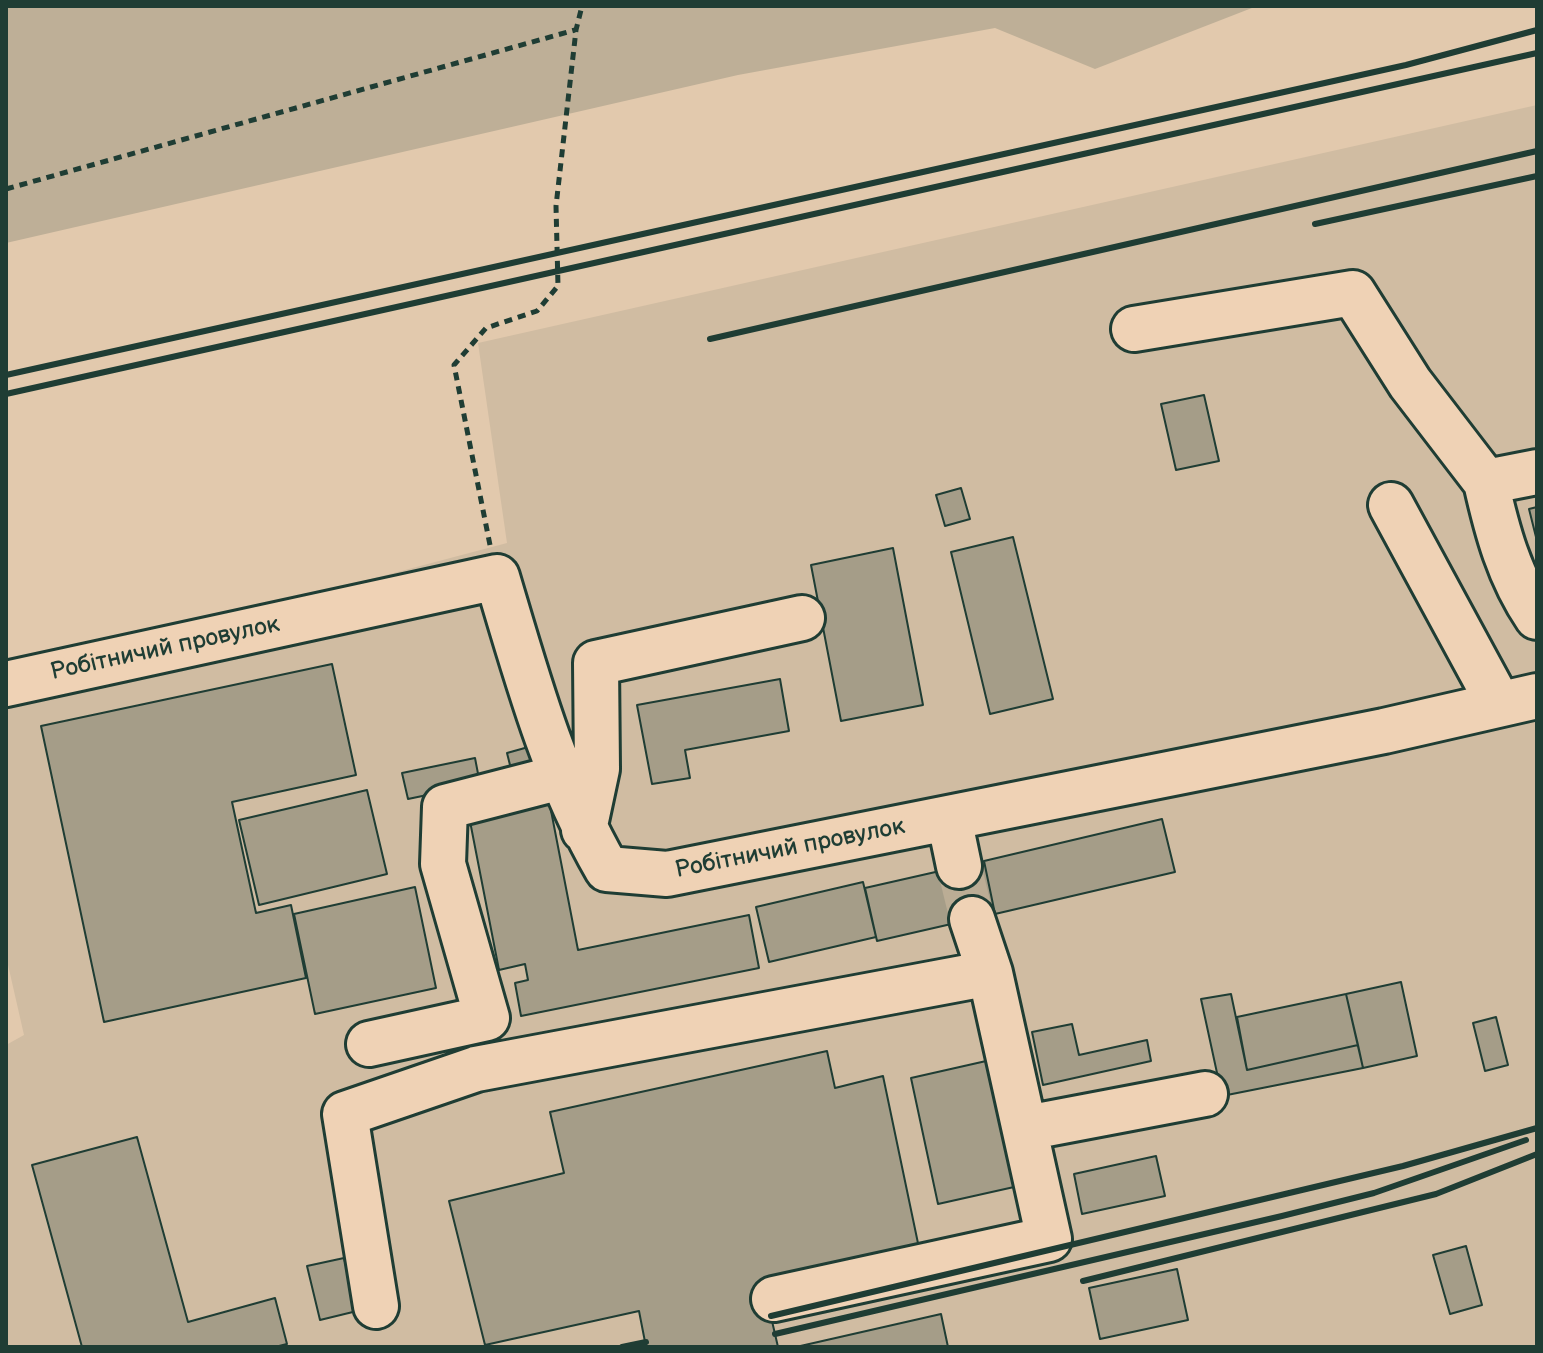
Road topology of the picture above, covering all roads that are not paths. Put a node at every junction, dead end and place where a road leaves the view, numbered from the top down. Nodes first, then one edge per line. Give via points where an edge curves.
1 (1134, 329) dead end
2 (1537, 472) edge
3 (1486, 482) junction
4 (1391, 505) dead end
5 (1537, 617) edge
6 (802, 618) dead end
7 (6, 684) edge
8 (1518, 700) edge
9 (561, 777) junction
10 (949, 818) junction
11 (584, 830) junction
12 (959, 866) tunnel mouth
13 (972, 919) tunnel mouth
14 (990, 973) junction
15 (369, 1044) dead end
16 (1205, 1094) dead end
17 (1026, 1128) junction
18 (774, 1299) dead end
19 (376, 1306) dead end

1 - 3 street via 1353,293 1410,383
2 - 3 street
3 - 5 street via 1498,539
4 - 8 street
6 - 11 street via 596,663 597,769
7 - 9 street, Робітничий провулок via 497,577 542,733
8 - 10 street, Робітничий провулок
9 - 11 street, Робітничий провулок
9 - 15 street via 445,807 443,864 487,1018
10 - 11 street, Робітничий провулок via 667,874 607,869
10 - 12 street
13 - 14 street
14 - 17 street
14 - 19 street via 476,1069 345,1114
16 - 17 street
17 - 18 street via 1049,1239

